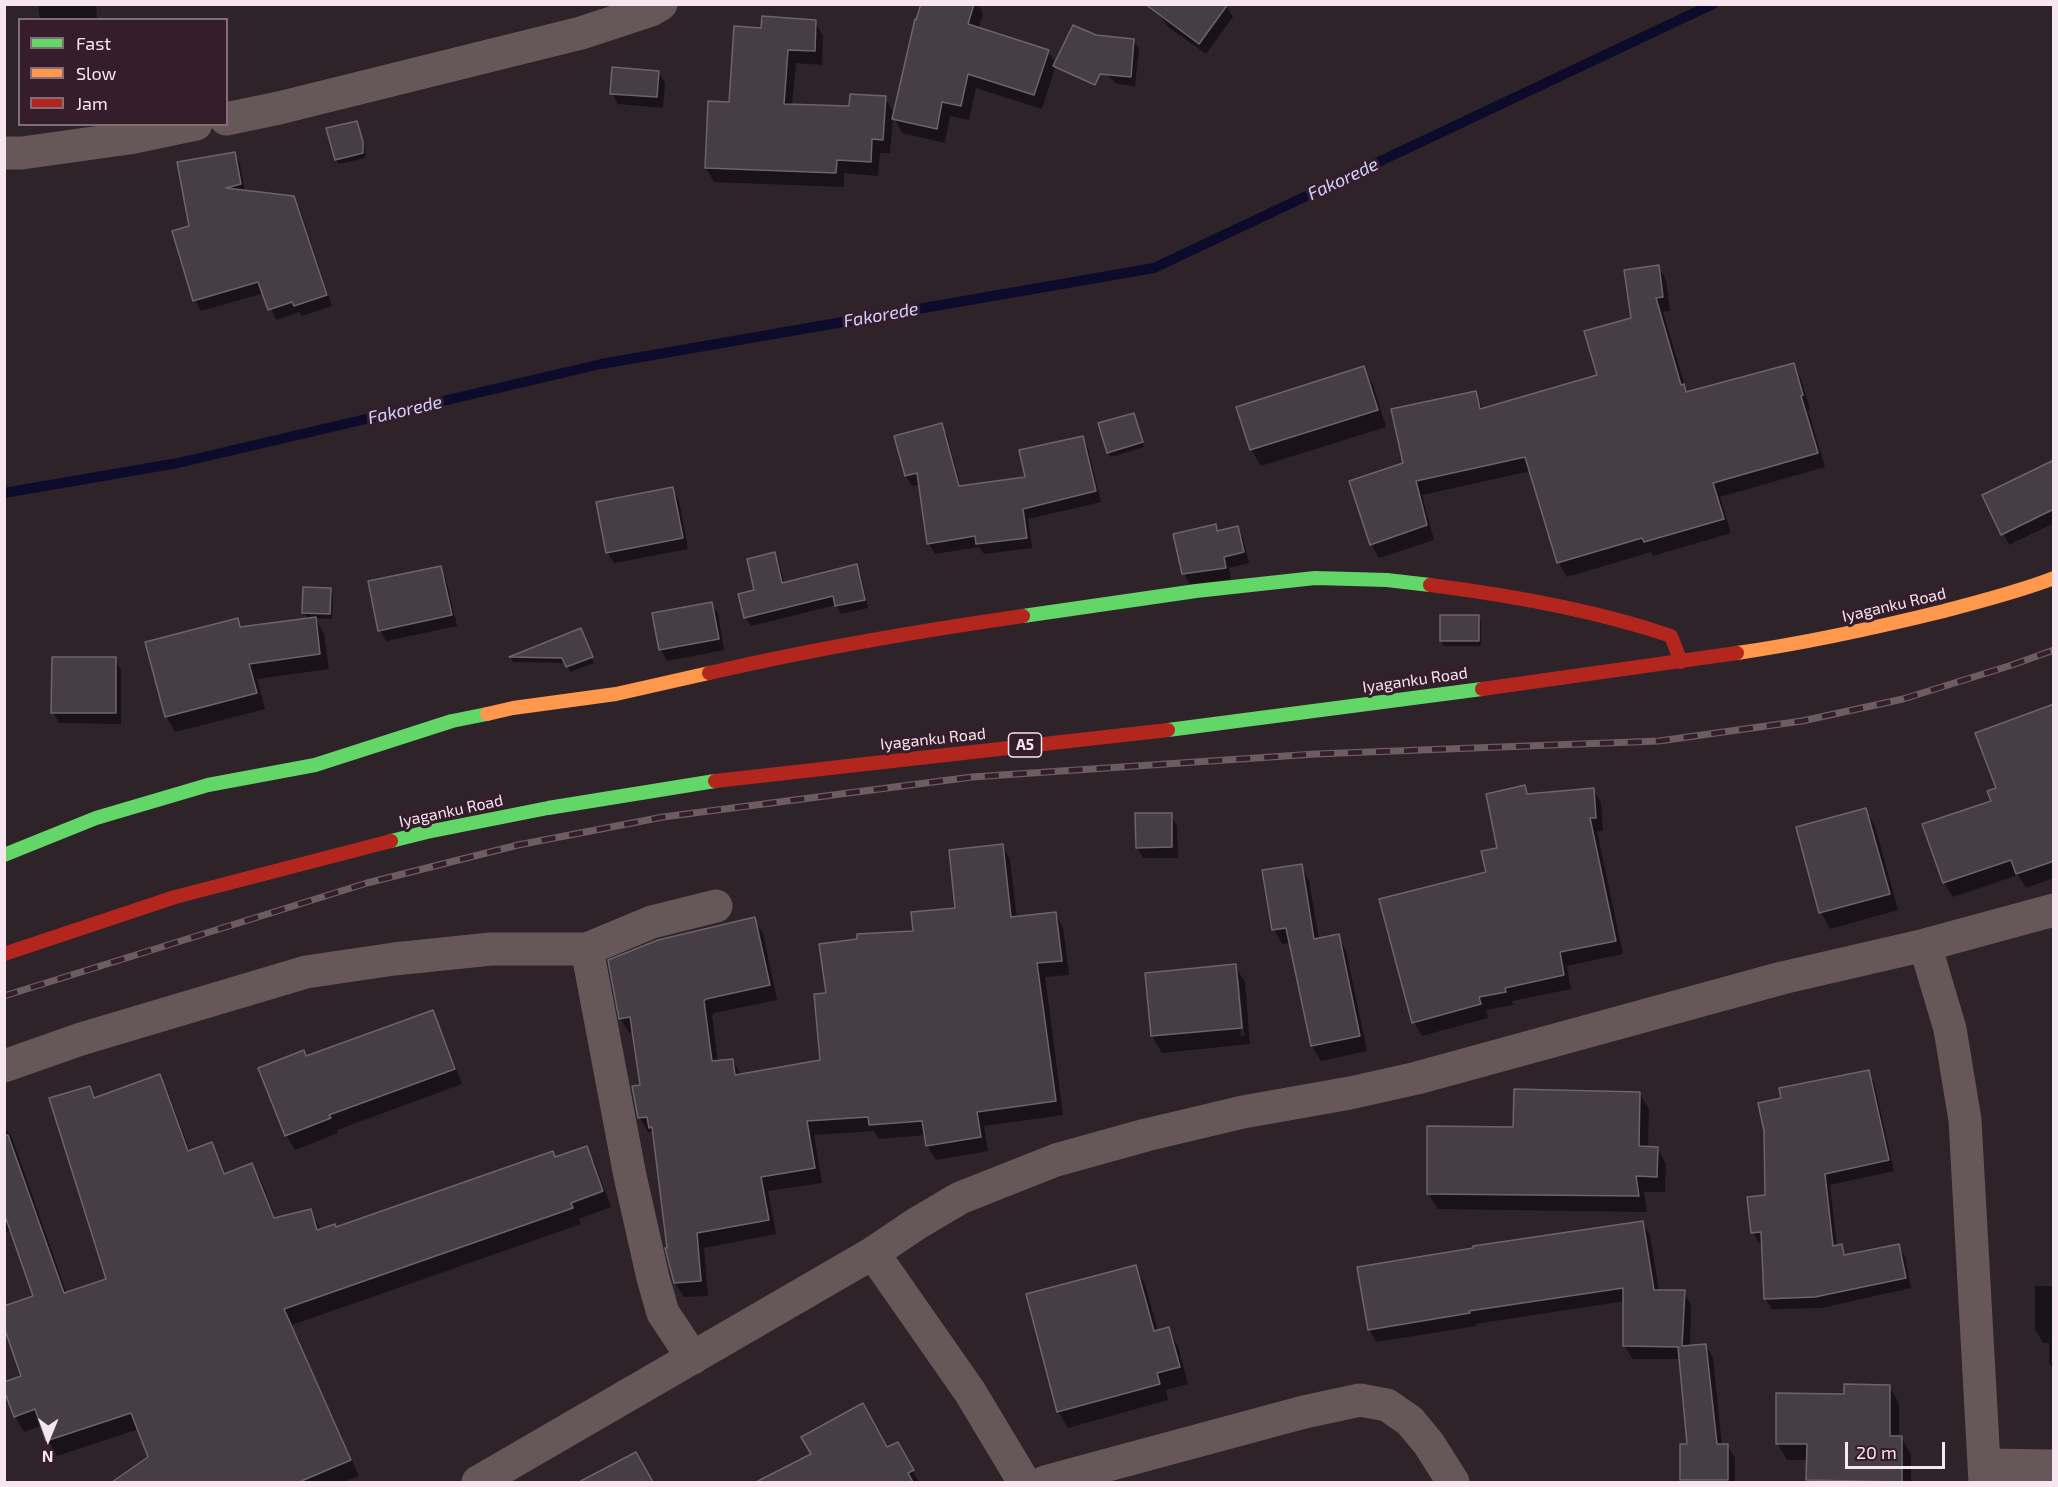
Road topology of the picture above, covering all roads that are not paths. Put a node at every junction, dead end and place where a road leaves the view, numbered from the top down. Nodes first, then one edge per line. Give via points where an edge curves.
1 (661, 4) edge
2 (228, 118) edge
3 (186, 126) edge
4 (4, 153) edge
5 (2054, 578) edge
6 (1682, 662) junction
7 (4, 855) edge
8 (716, 906) dead end
9 (2054, 910) edge
10 (1925, 945) junction
11 (587, 950) junction
12 (4, 954) edge
13 (4, 1066) edge
14 (873, 1253) junction
15 (693, 1358) junction
16 (2054, 1466) edge
17 (1985, 1474) edge
18 (478, 1482) edge
19 (1024, 1482) edge
20 (1046, 1482) edge
21 (1454, 1482) edge

1 - 2 street via 580,33
3 - 4 street via 129,138
5 - 6 main road, Iyaganku Road / A5 via 2020,591 1907,620 1791,645
6 - 7 main road via 1671,636 1628,621 1477,591 1387,580 1315,578 1196,591 945,627 760,661 616,694 452,721 315,765 208,784 96,818
6 - 12 main road, Iyaganku Road / A5 via 1202,726 712,781 548,808 427,832 175,897
8 - 11 street via 652,922
9 - 10 street
10 - 14 street via 1782,978 1417,1078 1243,1112 1056,1160 960,1198
10 - 17 street via 1950,1029 1965,1120
11 - 13 street via 490,949 306,972
11 - 15 street via 653,1278 663,1313
14 - 15 street
14 - 19 street via 970,1392
15 - 18 street
16 - 17 street
20 - 21 street via 1360,1400 1387,1405 1410,1420

